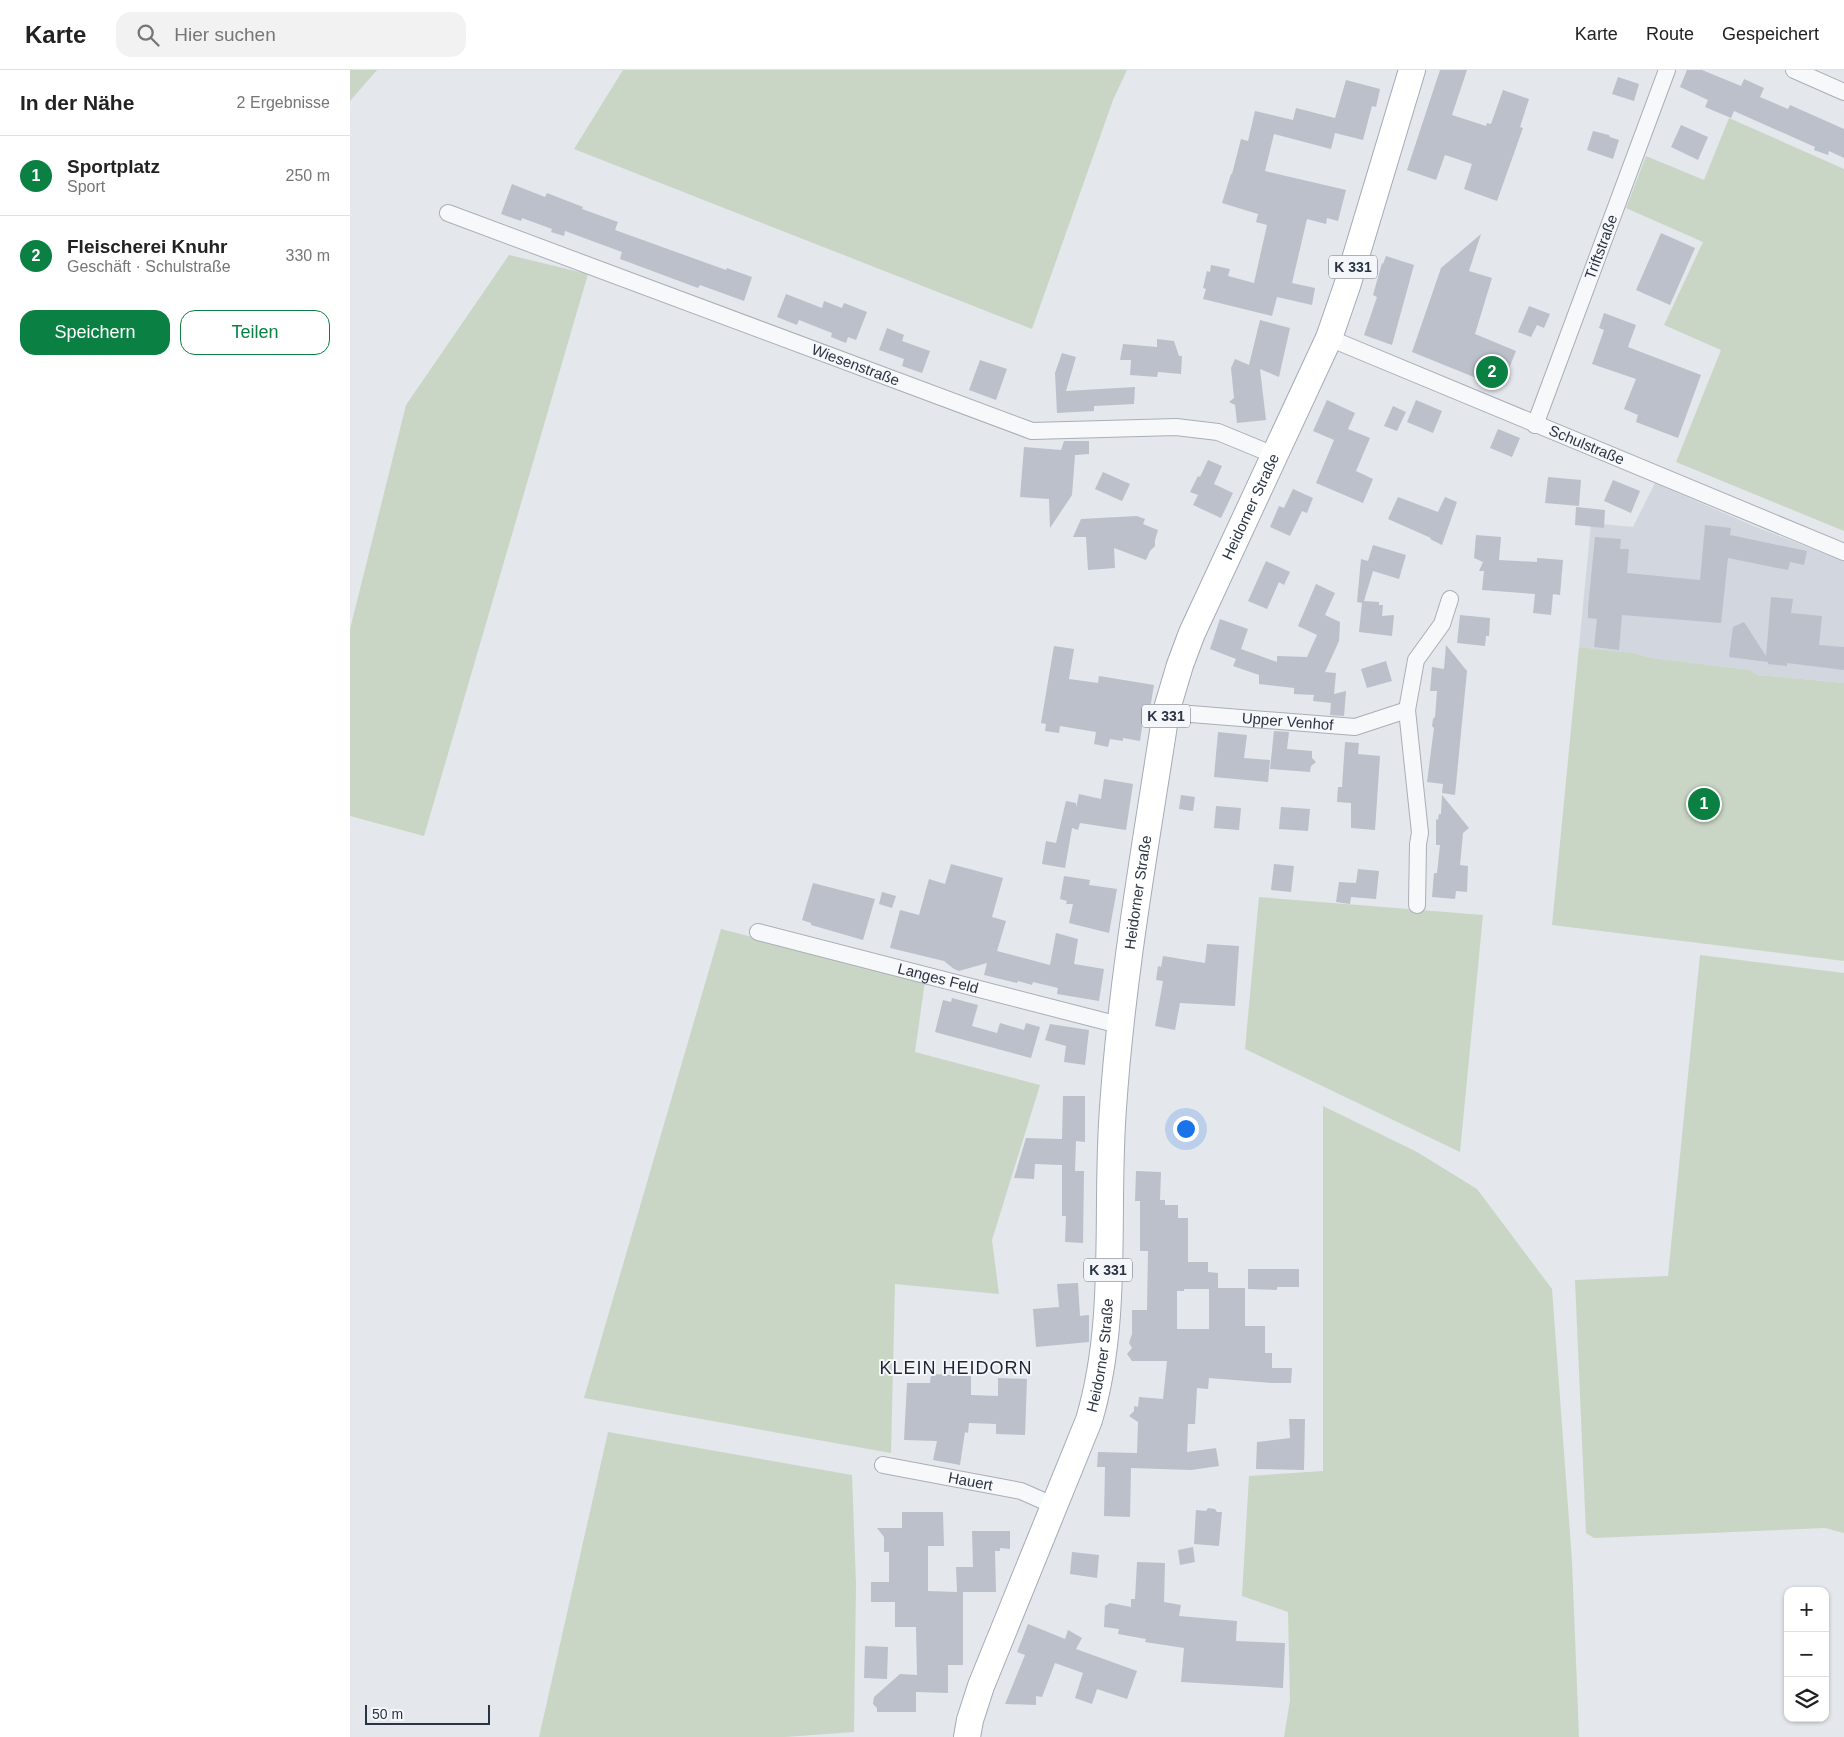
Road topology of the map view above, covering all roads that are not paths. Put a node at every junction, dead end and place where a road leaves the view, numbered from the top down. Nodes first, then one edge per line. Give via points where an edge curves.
1 (1412, 70) edge
2 (1667, 70) edge
3 (1794, 70) edge
4 (1844, 92) edge
5 (448, 214) dead end
6 (1329, 338) junction
7 (1535, 425) junction
8 (1274, 455) junction
9 (1844, 552) edge
10 (1450, 599) dead end
11 (1407, 710) junction
12 (1166, 712) junction
13 (1417, 905) dead end
14 (758, 932) dead end
15 (1119, 1025) junction
16 (882, 1465) dead end
17 (1055, 1506) junction
18 (967, 1737) edge

1 - 6 main road, Heidorner Straße / K 331 via 1348,286
2 - 7 street, Triftstraße
3 - 4 street
5 - 8 street, Wiesenstraße via 1032,431 1176,427 1218,432
6 - 7 street, Schulstraße
6 - 8 main road, Heidorner Straße / K 331
7 - 9 street, Schulstraße
8 - 12 main road, Heidorner Straße / K 331 via 1192,633
10 - 11 street via 1442,624 1416,660
11 - 12 street, Upper Venhof via 1355,727
11 - 13 street via 1420,833
12 - 15 main road, Heidorner Straße / K 331
14 - 15 street, Langes Feld
15 - 17 main road, Heidorner Straße / K 331 via 1112,1110 1107,1325 1101,1376 1089,1420
16 - 17 street, Hauert via 1021,1491
17 - 18 main road, Heidorner Straße / K 331 via 981,1686

